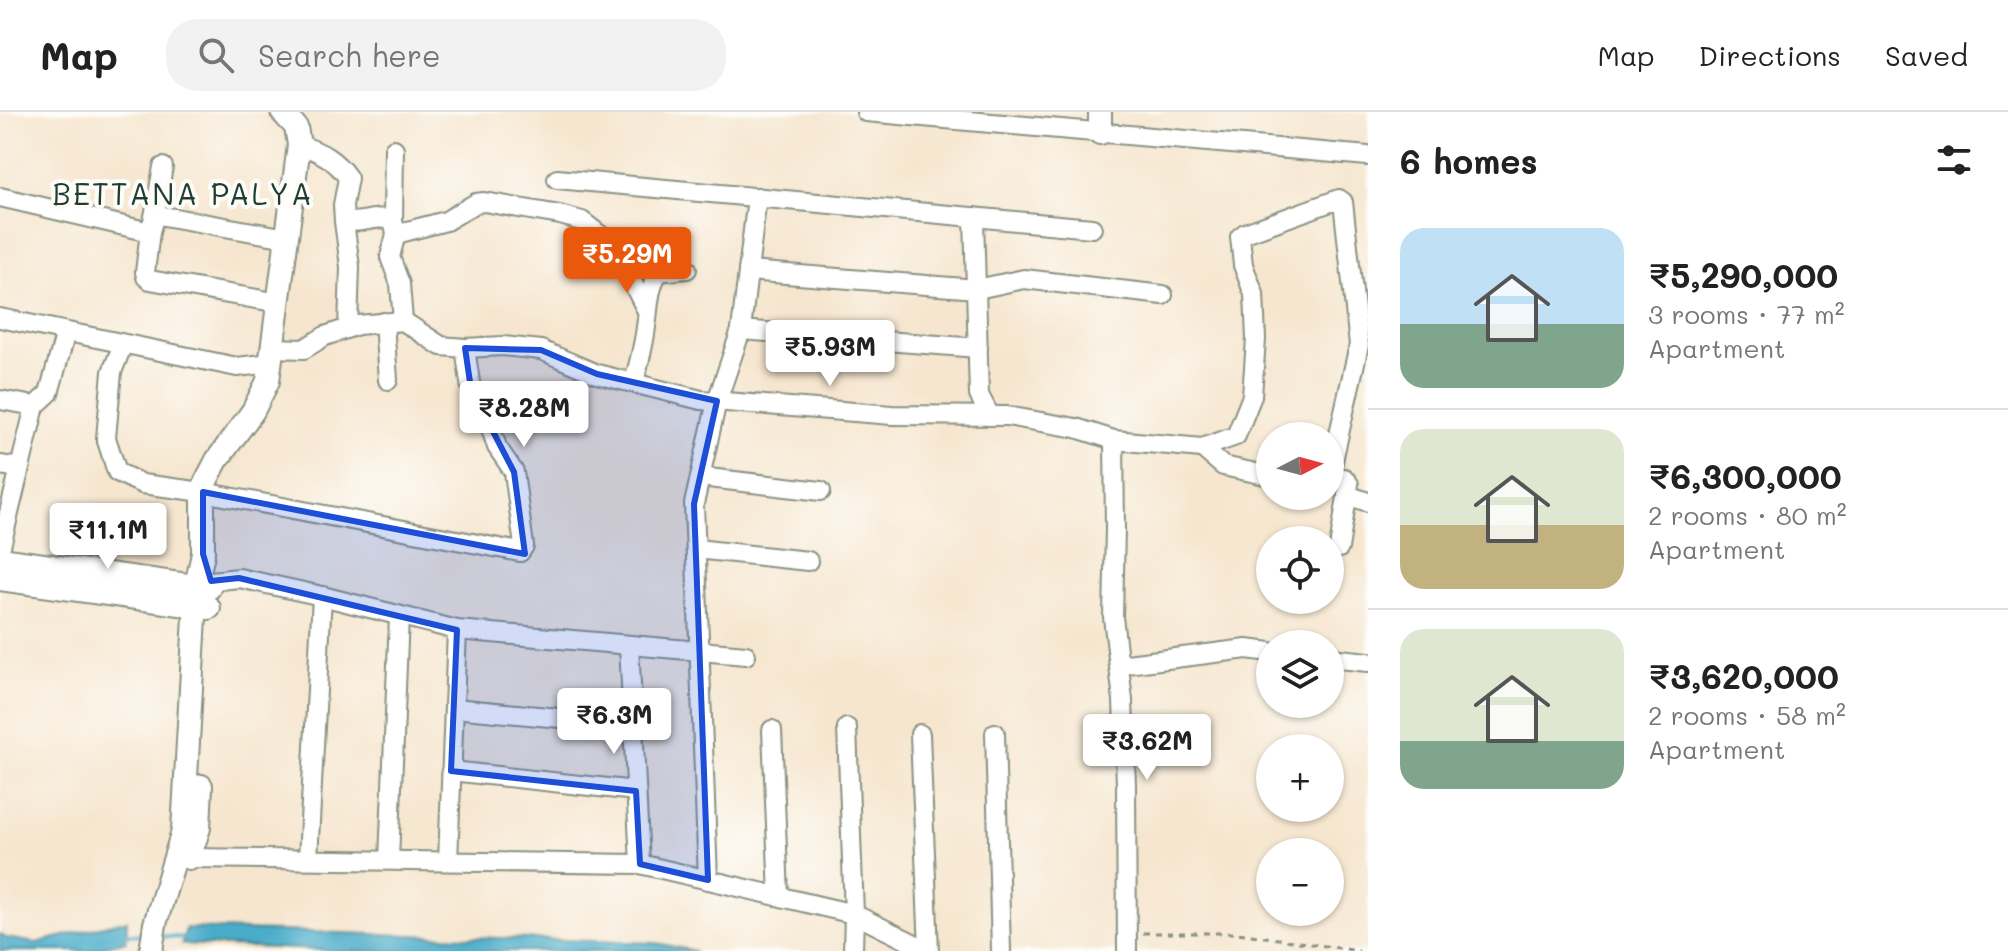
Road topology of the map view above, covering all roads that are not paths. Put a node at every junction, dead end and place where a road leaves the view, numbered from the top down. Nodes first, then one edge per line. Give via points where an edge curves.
1 (282, 112) edge
2 (866, 112) edge
3 (993, 112) edge
4 (892, 113) edge
5 (970, 117) edge
6 (1093, 122) edge
7 (299, 145) junction
8 (1368, 145) edge
9 (394, 149) dead end
10 (1368, 156) edge
11 (163, 167) dead end
12 (557, 179) dead end
13 (0, 197) edge
14 (757, 197) junction
15 (974, 217) junction
16 (344, 221) junction
17 (152, 224) junction
18 (395, 227) junction
19 (1092, 228) dead end
20 (287, 238) junction
21 (687, 269) dead end
22 (748, 271) junction
23 (977, 289) junction
24 (1163, 295) dead end
25 (279, 303) junction
26 (647, 311) junction
27 (0, 318) edge
28 (403, 321) junction
29 (384, 322) junction
30 (348, 328) junction
31 (741, 330) junction
32 (66, 332) junction
33 (123, 344) junction
34 (465, 348) junction
35 (978, 348) junction
36 (272, 356) junction
37 (388, 380) dead end
38 (634, 383) junction
39 (0, 400) edge
40 (717, 401) junction
41 (35, 406) junction
42 (990, 416) junction
43 (1342, 422) edge
44 (1114, 440) junction
45 (1202, 448) junction
46 (0, 465) edge
47 (20, 468) junction
48 (1256, 473) edge
49 (700, 477) junction
50 (1344, 479) edge
51 (821, 491) dead end
52 (203, 492) junction
53 (1347, 495) junction
54 (1368, 502) edge
55 (1342, 526) edge
56 (696, 549) junction
57 (0, 550) edge
58 (0, 559) edge
59 (808, 561) dead end
60 (0, 579) edge
61 (205, 594) junction
62 (322, 596) junction
63 (399, 616) junction
64 (457, 630) junction
65 (629, 645) junction
66 (1256, 650) edge
67 (700, 651) junction
68 (746, 655) dead end
69 (1344, 659) edge
70 (1368, 662) edge
71 (1119, 665) junction
72 (454, 708) junction
73 (633, 725) junction
74 (847, 728) dead end
75 (772, 730) dead end
76 (995, 733) dead end
77 (920, 734) dead end
78 (451, 771) junction
79 (636, 791) junction
80 (190, 832) junction
81 (189, 858) junction
82 (308, 859) junction
83 (389, 860) junction
84 (448, 861) junction
85 (640, 864) junction
86 (708, 880) junction
87 (779, 896) junction
88 (854, 914) junction
89 (158, 941) edge
90 (1127, 942) edge
91 (853, 951) edge
92 (929, 951) edge
93 (1001, 951) edge

1 - 7 street via 296,127
2 - 4 street
3 - 6 street
4 - 5 street
5 - 6 street
6 - 8 street
6 - 10 street
7 - 16 street via 339,164 348,178
7 - 20 street
9 - 18 street
11 - 17 street
12 - 14 street
13 - 17 street
14 - 15 street
14 - 22 street
15 - 19 street
15 - 23 street
16 - 18 street via 385,218
16 - 30 street via 350,267
17 - 20 street via 158,215
17 - 25 street via 145,272 150,280
18 - 26 street via 446,221 484,202 582,221 613,245
18 - 28 street via 390,257 400,284
20 - 25 street
21 - 26 street via 658,272
22 - 23 street
22 - 31 street
23 - 24 street via 1024,279
23 - 35 street
25 - 36 street
26 - 38 street
27 - 32 street
28 - 29 street
28 - 34 street via 441,346
29 - 30 street
29 - 37 street
30 - 36 street via 304,349
31 - 35 street
31 - 40 street
32 - 33 street
32 - 41 street via 49,393
33 - 36 street via 237,367
33 - 52 street via 112,372 106,438 117,472 142,484
34 - 38 street via 541,350
34 - 52 street via 471,389 514,472 524,546 520,552
35 - 42 street via 979,395
36 - 52 street via 268,381 253,411 217,460
38 - 40 street
39 - 41 street
40 - 42 street via 892,415
40 - 49 street
41 - 47 street
42 - 44 street via 1076,428
43 - 45 street via 1359,345 1339,199 1240,237 1254,294 1252,396 1236,436
44 - 45 street
44 - 71 street via 1113,617
45 - 48 street via 1223,466
46 - 47 street
47 - 57 street
49 - 51 street
49 - 56 street via 694,504
50 - 53 street via 1349,484
52 - 61 street
53 - 54 street
53 - 55 street
56 - 59 street
56 - 67 street
58 - 61 street
60 - 61 street
61 - 62 street via 239,578
61 - 80 street via 199,828
62 - 63 street
62 - 82 street
63 - 64 street
63 - 83 street
64 - 65 street
64 - 72 street
65 - 67 street
65 - 73 street
66 - 71 street
67 - 68 street
67 - 86 street
69 - 70 street
71 - 90 street
72 - 73 street
72 - 78 street
73 - 79 street
74 - 88 street
75 - 87 street
76 - 93 street
77 - 92 street
78 - 79 street
78 - 84 street
79 - 85 street
80 - 81 street
80 - 89 street
81 - 82 street
81 - 89 street
82 - 83 street
83 - 84 street
84 - 85 street
85 - 86 street
86 - 87 street
87 - 88 street
88 - 91 street
88 - 92 street

